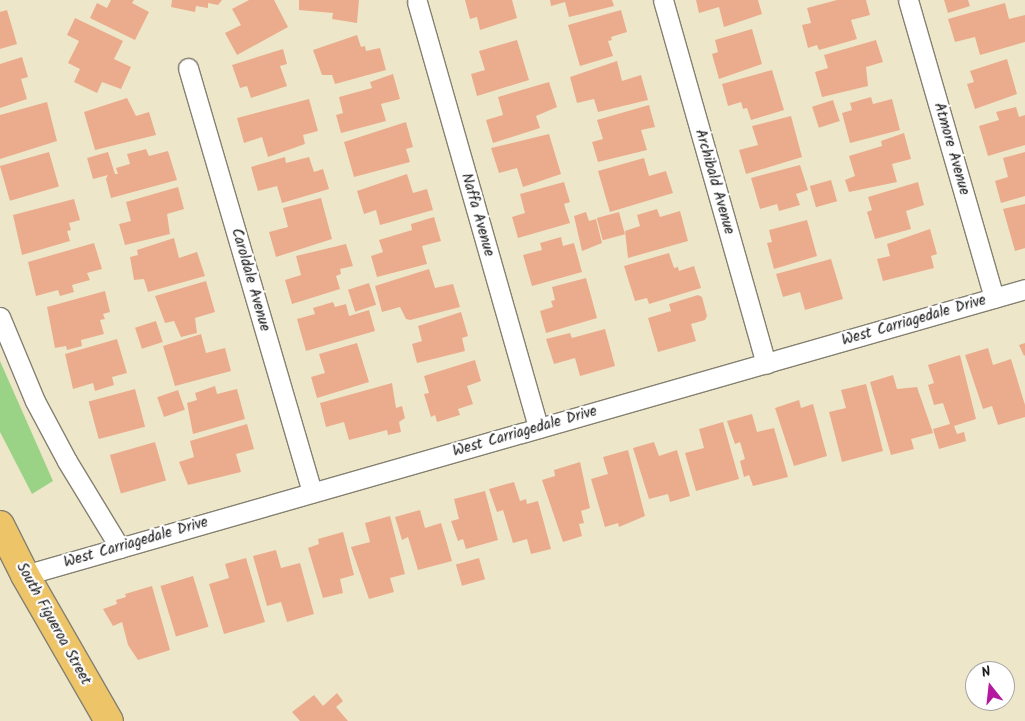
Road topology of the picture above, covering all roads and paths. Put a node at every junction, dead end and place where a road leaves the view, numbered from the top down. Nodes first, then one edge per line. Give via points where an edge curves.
1 (663, 0) edge
2 (908, 0) edge
3 (416, 2) dead end
4 (188, 68) dead end
5 (1025, 289) edge
6 (994, 298) junction
7 (0, 317) edge
8 (766, 364) junction
9 (538, 428) junction
10 (312, 492) junction
11 (0, 525) edge
12 (120, 548) junction
13 (25, 575) junction
14 (109, 721) edge

1 - 8 street, Archibald Avenue
2 - 6 street, Atmore Avenue
3 - 9 street, Naffa Avenue
4 - 10 street, Caroldale Avenue
5 - 6 street, West Carriagedale Drive
6 - 8 street, West Carriagedale Drive
7 - 12 street via 35,401
8 - 9 street, West Carriagedale Drive
9 - 10 street, West Carriagedale Drive
10 - 12 street, West Carriagedale Drive
11 - 13 main road, South Figueroa Street
12 - 13 street, West Carriagedale Drive
13 - 14 main road, South Figueroa Street

